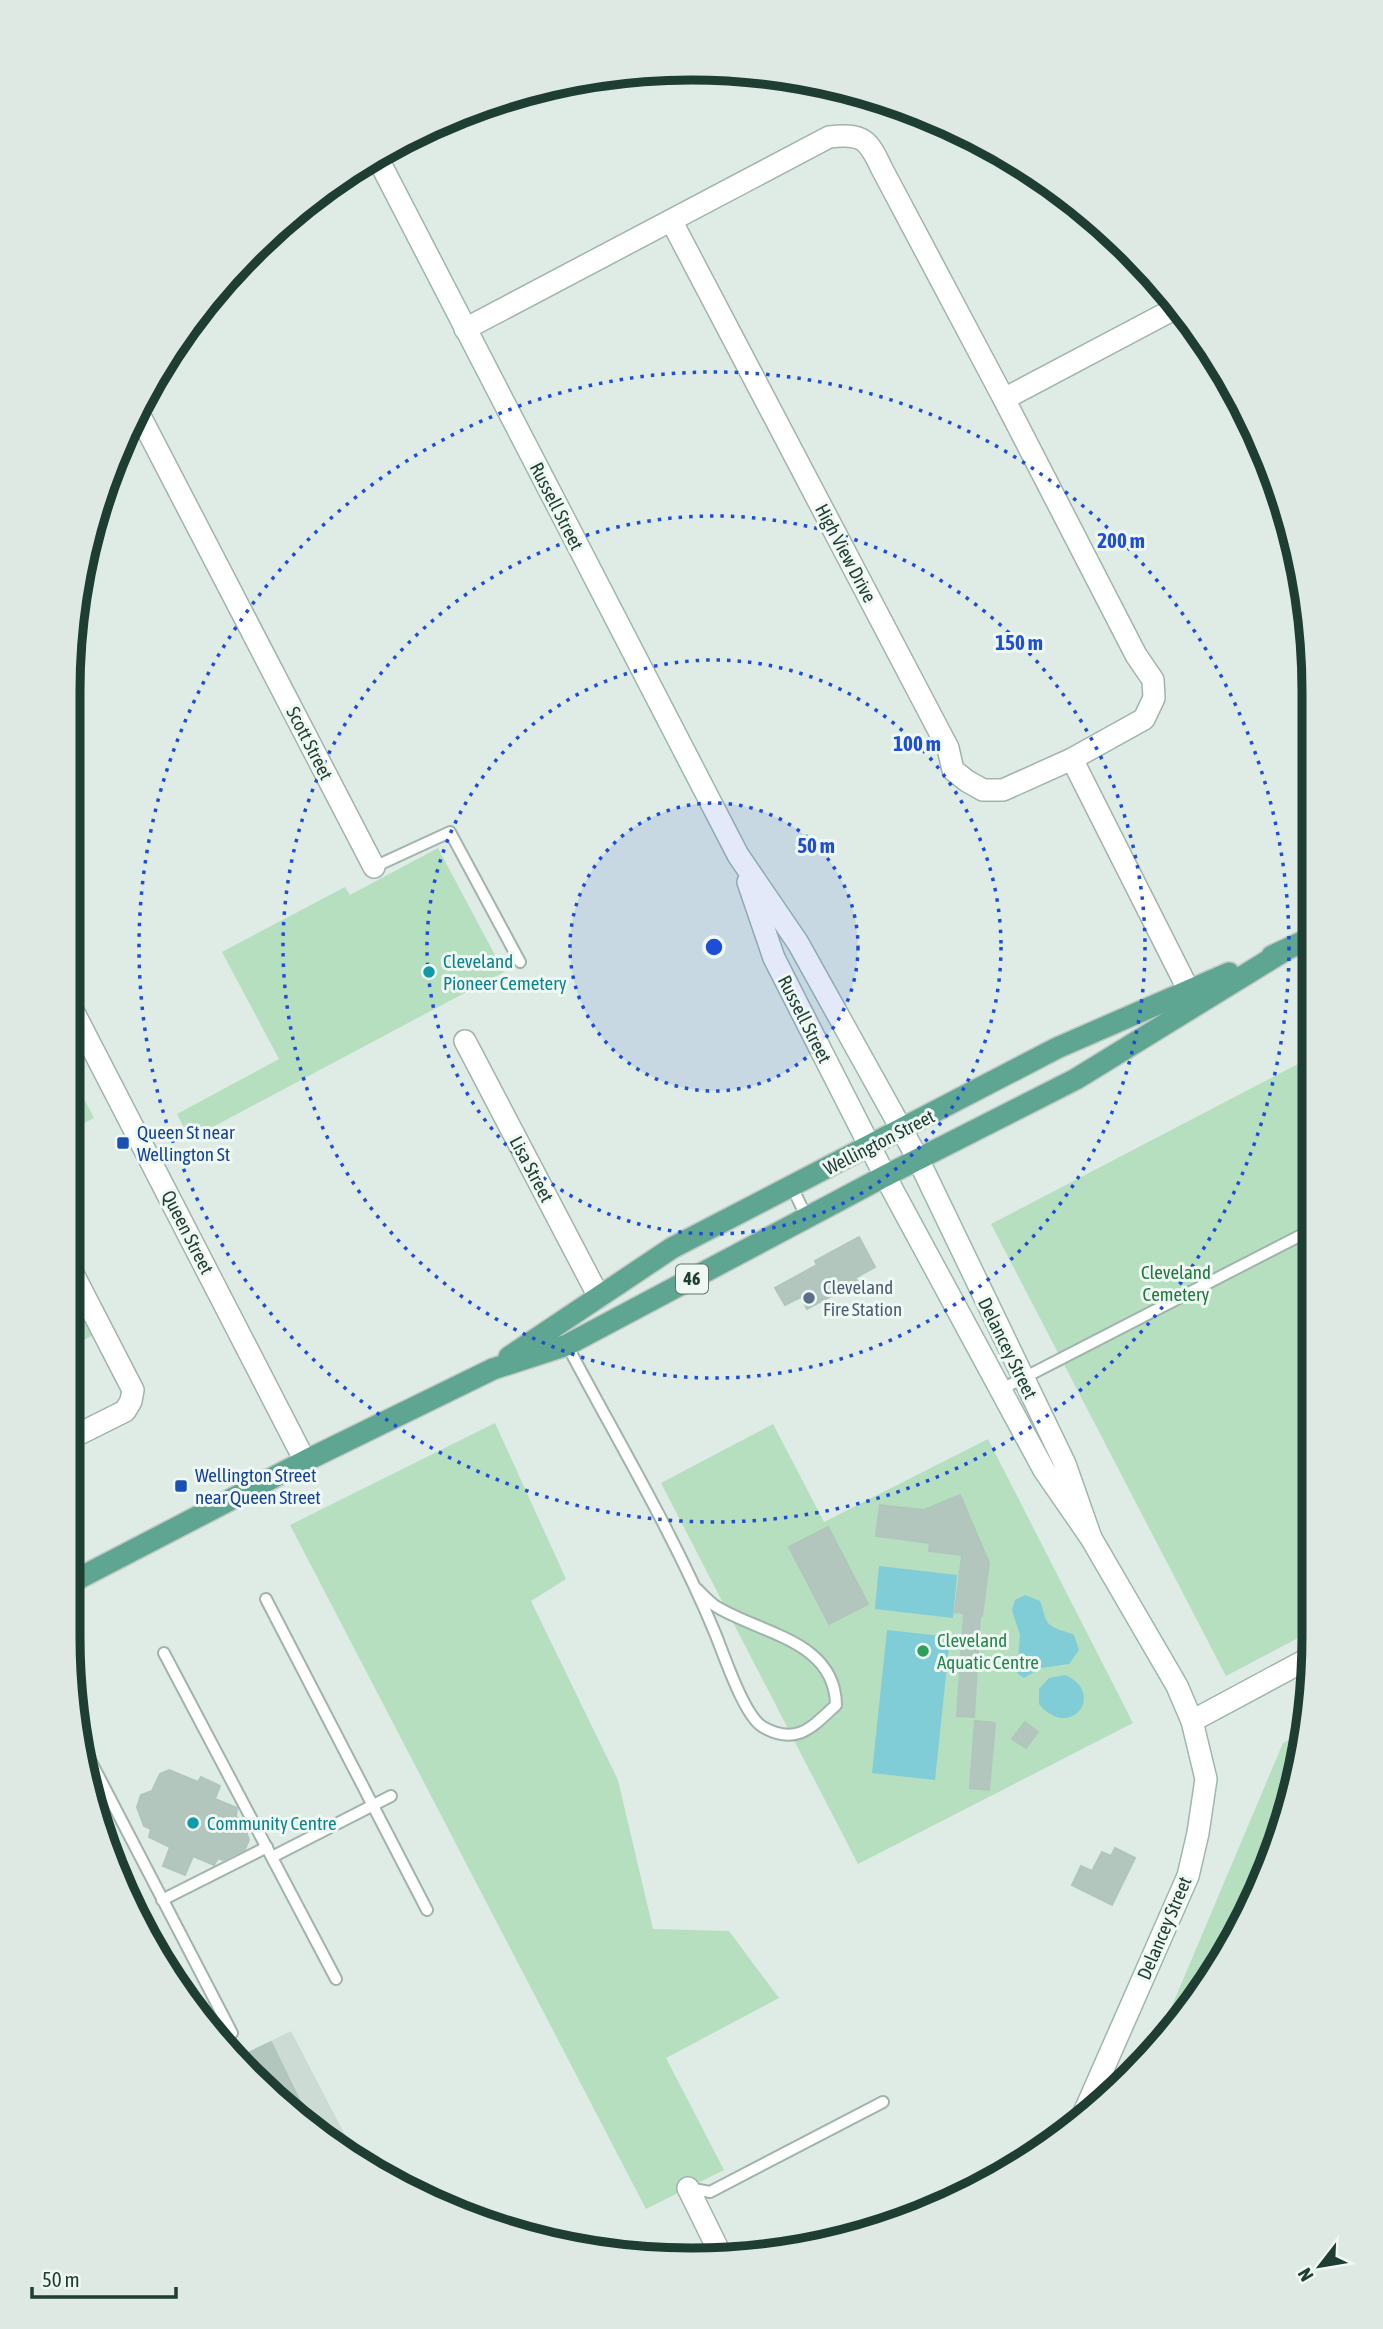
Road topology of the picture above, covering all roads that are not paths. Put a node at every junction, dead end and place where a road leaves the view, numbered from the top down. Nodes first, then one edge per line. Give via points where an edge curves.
1 (381, 165) edge
2 (672, 222) junction
3 (1169, 312) edge
4 (466, 329) junction
5 (1004, 399) junction
6 (143, 422) edge
7 (1072, 759) junction
8 (738, 855) junction
9 (374, 867) joint
10 (1302, 942) edge
11 (1284, 951) junction
12 (520, 962) dead end
13 (1188, 989) junction
14 (80, 1024) edge
15 (465, 1041) dead end
16 (902, 1130) junction
17 (871, 1146) junction
18 (918, 1160) junction
19 (885, 1176) junction
20 (792, 1186) junction
21 (807, 1218) junction
22 (1302, 1235) edge
23 (80, 1287) edge
24 (599, 1297) junction
25 (1003, 1339) junction
26 (567, 1345) junction
27 (979, 1351) junction
28 (493, 1369) junction
29 (1023, 1378) junction
30 (1000, 1390) junction
31 (80, 1434) edge
32 (305, 1461) junction
33 (1091, 1538) junction
34 (80, 1578) edge
35 (697, 1589) junction
36 (266, 1599) dead end
37 (164, 1653) dead end
38 (1301, 1662) edge
39 (1192, 1721) junction
40 (95, 1769) edge
41 (106, 1791) junction
42 (100, 1794) edge
43 (391, 1796) dead end
44 (373, 1806) junction
45 (269, 1852) junction
46 (162, 1900) junction
47 (427, 1910) dead end
48 (336, 1979) dead end
49 (232, 2034) dead end
50 (1089, 2101) edge
51 (883, 2102) dead end
52 (688, 2188) joint
53 (717, 2247) edge

1 - 4 street, Russell Street
2 - 4 street, High View Drive
2 - 5 street, High View Drive via 829,137 851,134 871,145
2 - 7 street, High View Drive via 948,748 953,769 983,790 1003,790
3 - 5 street
4 - 8 street, Russell Street
5 - 7 street, High View Drive via 1153,680 1154,698 1144,719
6 - 9 street, Scott Street
7 - 13 street
8 - 16 street, Russell Street via 798,943
8 - 17 street, Russell Street via 774,958
9 - 12 lane, Scott Street via 450,832
10 - 11 main road, Wellington Street / 46
11 - 13 main road, Wellington Street / 46
11 - 18 main road, Wellington Street / 46 via 1076,1079
13 - 16 main road, Wellington Street / 46 via 1057,1048
14 - 32 street, Queen Street
15 - 24 street, Lisa Street
16 - 17 main road, Wellington Street / 46
16 - 18 street, Russell Street
17 - 19 street, Russell Street
17 - 20 main road, Wellington Street / 46
18 - 19 main road, Wellington Street / 46
18 - 25 street, Delancey Street
19 - 21 main road, Wellington Street / 46
19 - 27 street, Delancey Street
20 - 21 lane
20 - 24 main road, Wellington Street / 46 via 672,1248
21 - 26 main road, Wellington Street / 46
22 - 29 lane
23 - 31 street via 133,1390 125,1411
24 - 28 main road, Wellington Street / 46
25 - 27 lane
25 - 29 street, Delancey Street
26 - 28 main road, Wellington Street / 46
26 - 35 lane
27 - 30 street, Delancey Street
28 - 32 main road, Wellington Street / 46
29 - 30 lane
29 - 33 street, Delancey Street via 1065,1464
30 - 33 street, Delancey Street via 1044,1470
32 - 34 main road, Wellington Street / 46
33 - 39 street, Delancey Street via 1177,1686
35 - 35 lane via 745,1705 761,1726 784,1735 803,1734 836,1705 836,1689 818,1660 802,1647 717,1607
36 - 44 lane
37 - 45 lane
38 - 39 street
39 - 50 street, Delancey Street via 1206,1779 1188,1876
40 - 41 lane
41 - 42 lane
41 - 46 lane
43 - 44 lane
44 - 45 lane
44 - 47 lane
45 - 46 lane
45 - 48 lane
46 - 49 lane
51 - 52 lane via 710,2192
52 - 53 street

